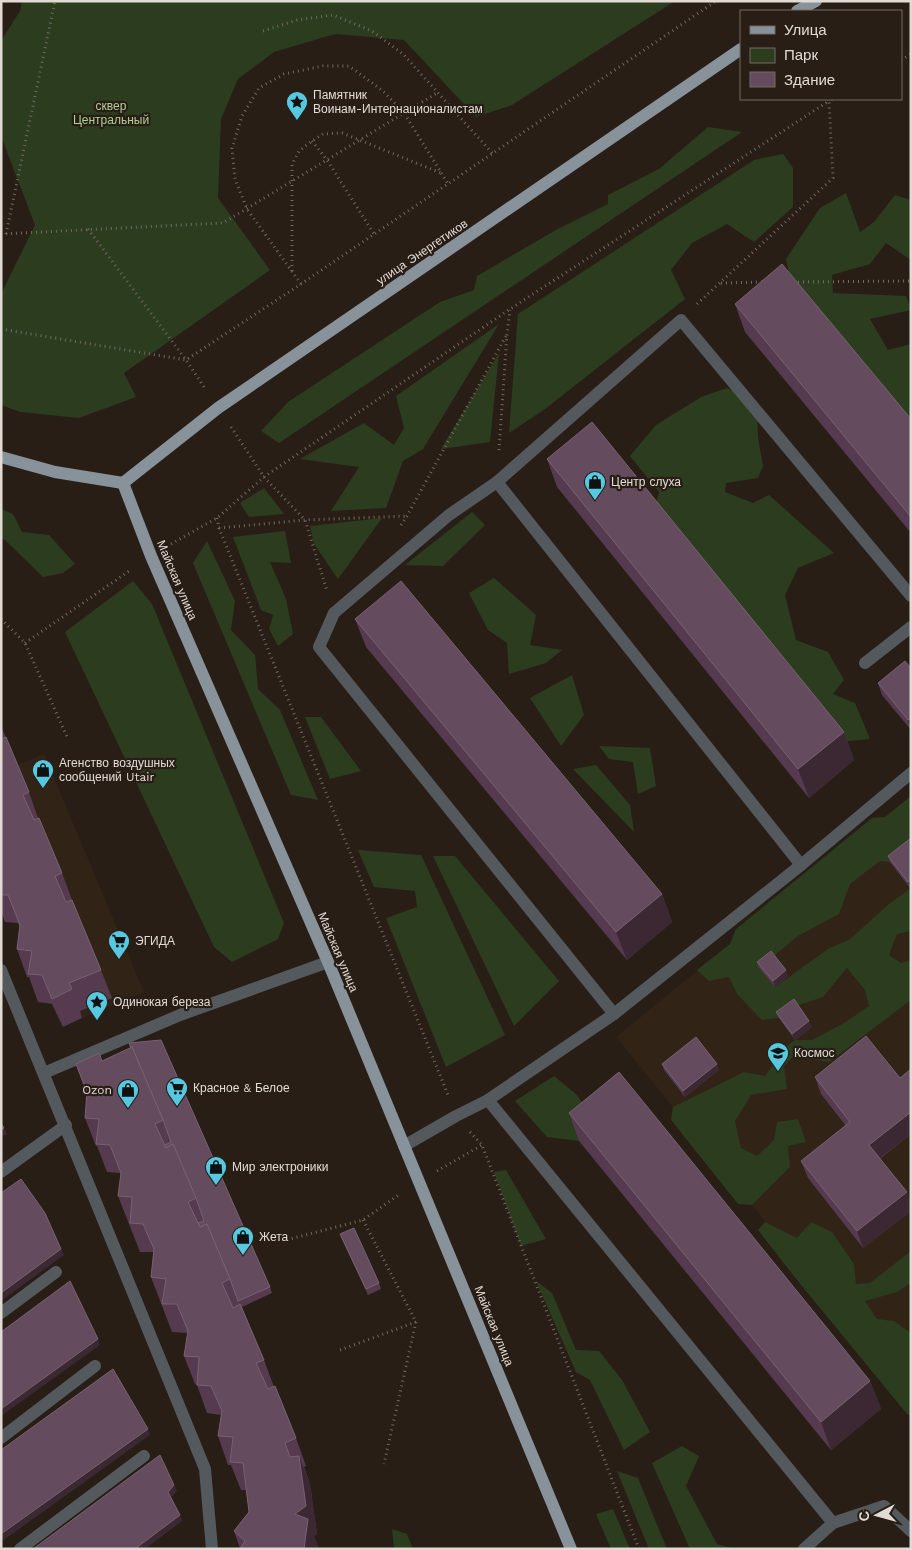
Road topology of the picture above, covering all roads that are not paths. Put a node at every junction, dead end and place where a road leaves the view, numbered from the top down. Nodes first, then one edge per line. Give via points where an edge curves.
1 (816, 1) edge
2 (799, 10) edge
3 (740, 50) edge
4 (1, 457) edge
5 (497, 482) junction
6 (123, 483) junction
7 (911, 596) edge
8 (911, 627) edge
9 (865, 663) dead end
10 (911, 773) edge
11 (801, 865) junction
12 (328, 962) junction
13 (1, 970) edge
14 (614, 1014) junction
15 (44, 1073) junction
16 (488, 1100) junction
17 (66, 1125) junction
18 (404, 1146) junction
19 (1, 1172) edge
20 (56, 1272) dead end
21 (1, 1313) edge
22 (95, 1366) dead end
23 (1, 1438) edge
24 (144, 1456) dead end
25 (833, 1523) junction
26 (911, 1531) edge
27 (20, 1549) edge
28 (212, 1549) edge
29 (571, 1549) edge
30 (804, 1549) edge

1 - 2 main road
3 - 6 main road, улица Энергетиков via 218,408
4 - 6 main road via 55,472
5 - 7 lane via 681,320
5 - 11 lane
5 - 14 lane via 449,515 334,613 319,647
6 - 12 main road, Майская улица via 151,556
8 - 9 lane
10 - 11 lane
11 - 14 lane
12 - 15 lane via 180,1015
12 - 18 main road, Майская улица
13 - 15 lane
14 - 16 lane
15 - 17 lane
16 - 18 lane
16 - 25 lane
17 - 19 lane
17 - 28 lane via 205,1470
18 - 29 main road, Майская улица
20 - 21 lane
22 - 23 lane
24 - 27 lane
25 - 26 lane via 884,1506
25 - 30 lane

